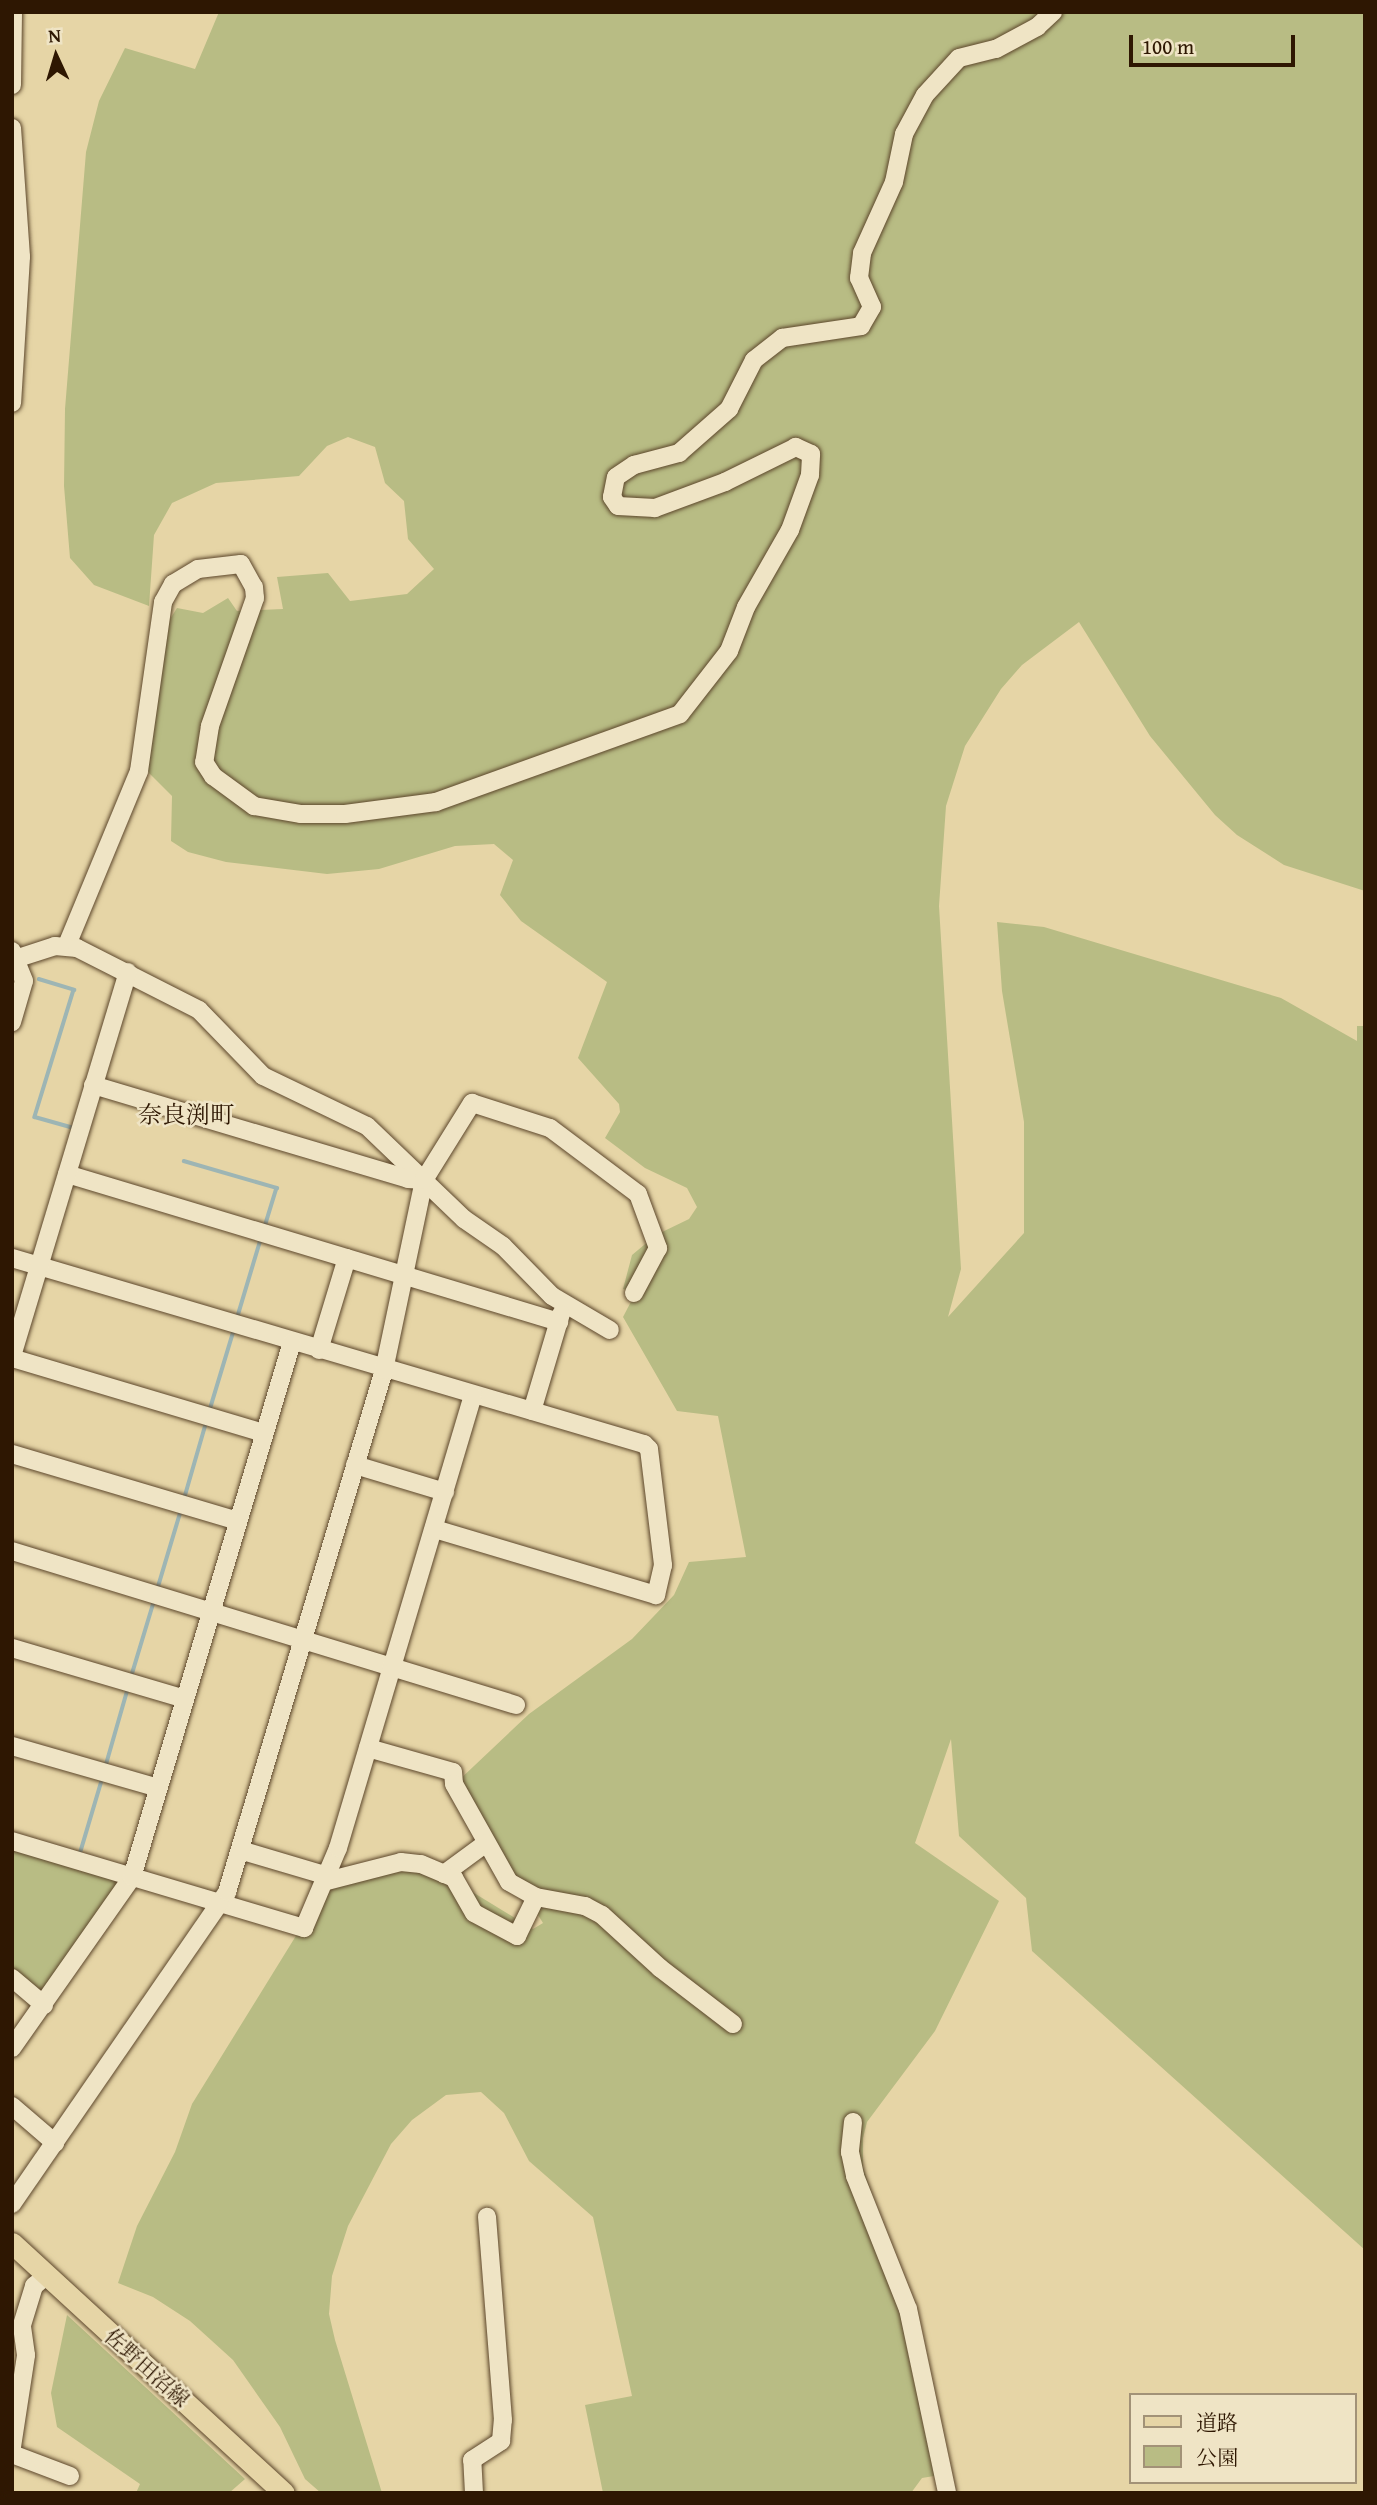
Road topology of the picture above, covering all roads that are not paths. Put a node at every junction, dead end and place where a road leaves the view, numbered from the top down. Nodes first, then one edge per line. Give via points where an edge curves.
1 (13, 12) edge
2 (1053, 12) edge
3 (12, 85) edge
4 (12, 128) edge
5 (12, 403) edge
6 (66, 945) junction
7 (14, 956) edge
8 (128, 972) junction
9 (12, 1022) edge
10 (93, 1085) junction
11 (67, 1174) junction
12 (424, 1180) junction
13 (12, 1258) edge
14 (347, 1258) junction
15 (40, 1266) junction
16 (404, 1275) junction
17 (634, 1293) dead end
18 (564, 1303) junction
19 (559, 1322) junction
20 (610, 1330) dead end
21 (292, 1342) junction
22 (319, 1350) junction
23 (12, 1357) edge
24 (384, 1370) junction
25 (471, 1396) junction
26 (532, 1411) junction
27 (264, 1433) junction
28 (12, 1454) edge
29 (355, 1465) junction
30 (445, 1492) junction
31 (238, 1521) junction
32 (434, 1529) junction
33 (12, 1551) edge
34 (211, 1611) junction
35 (303, 1638) junction
36 (12, 1648) edge
37 (393, 1665) junction
38 (185, 1699) junction
39 (516, 1705) dead end
40 (12, 1746) edge
41 (368, 1748) junction
42 (158, 1788) junction
43 (12, 1841) edge
44 (485, 1843) junction
45 (240, 1850) junction
46 (444, 1874) junction
47 (132, 1877) junction
48 (328, 1879) junction
49 (536, 1897) junction
50 (221, 1903) junction
51 (12, 1978) edge
52 (44, 2005) junction
53 (733, 2024) dead end
54 (12, 2048) edge
55 (12, 2106) edge
56 (853, 2122) dead end
57 (55, 2143) junction
58 (12, 2204) edge
59 (487, 2217) dead end
60 (12, 2243) edge
61 (46, 2276) junction
62 (12, 2447) edge
63 (12, 2454) edge
64 (71, 2476) dead end
65 (284, 2493) edge
66 (474, 2493) edge
67 (947, 2493) edge

1 - 3 street
2 - 6 street via 996,49 959,58 925,94 904,134 894,182 862,253 859,278 872,307 861,327 782,338 754,360 729,409 679,453 634,465 616,477 612,497 618,506 655,508 724,482 796,447 811,454 810,475 789,530 746,607 729,652 680,714 436,802 345,814 301,814 254,806 214,776 204,762 209,726 255,598 254,587 241,564 198,569 173,584 163,602 139,771
4 - 5 street via 21,257
6 - 7 street
6 - 8 street
7 - 9 street via 24,981
8 - 10 street
8 - 12 street via 212,1019 262,1076 367,1126
10 - 11 street
10 - 12 street
11 - 14 street
11 - 15 street
12 - 16 street
12 - 17 street via 472,1102 550,1128 638,1194 646,1208 658,1248
12 - 18 street
13 - 15 street
14 - 16 street
14 - 22 street
15 - 21 street
15 - 23 street
16 - 19 street
16 - 24 street
18 - 19 street
18 - 20 street
19 - 26 street
21 - 22 street
21 - 27 street
22 - 24 street
23 - 27 street
24 - 25 street
24 - 29 street
25 - 26 street
25 - 30 street
26 - 32 street via 649,1449 663,1565 656,1595
27 - 31 street
28 - 31 street
29 - 30 street
29 - 35 street
30 - 32 street
31 - 34 street
32 - 37 street
33 - 34 street
34 - 35 street
34 - 38 street
35 - 37 street
35 - 45 street
36 - 38 street
37 - 39 street
37 - 41 street
38 - 42 street
40 - 42 street
41 - 44 street via 453,1772 454,1784
41 - 48 street
42 - 47 street
43 - 47 street
44 - 46 street
44 - 49 street via 509,1882
45 - 48 street
45 - 50 street
46 - 48 street via 401,1862
46 - 49 street via 454,1878 474,1913 517,1936
47 - 50 street
47 - 52 street
48 - 50 street via 309,1909 304,1928
49 - 53 street via 586,1906 602,1915 660,1968
50 - 57 street
51 - 52 street
52 - 54 street
55 - 57 street
56 - 67 street via 850,2152 855,2176 908,2309
57 - 58 street
59 - 66 street via 503,2420 501,2441 472,2460
60 - 61 main road, 佐野田沼線
61 - 62 street via 34,2286 22,2325 26,2355
61 - 65 main road, 佐野田沼線
63 - 64 street

